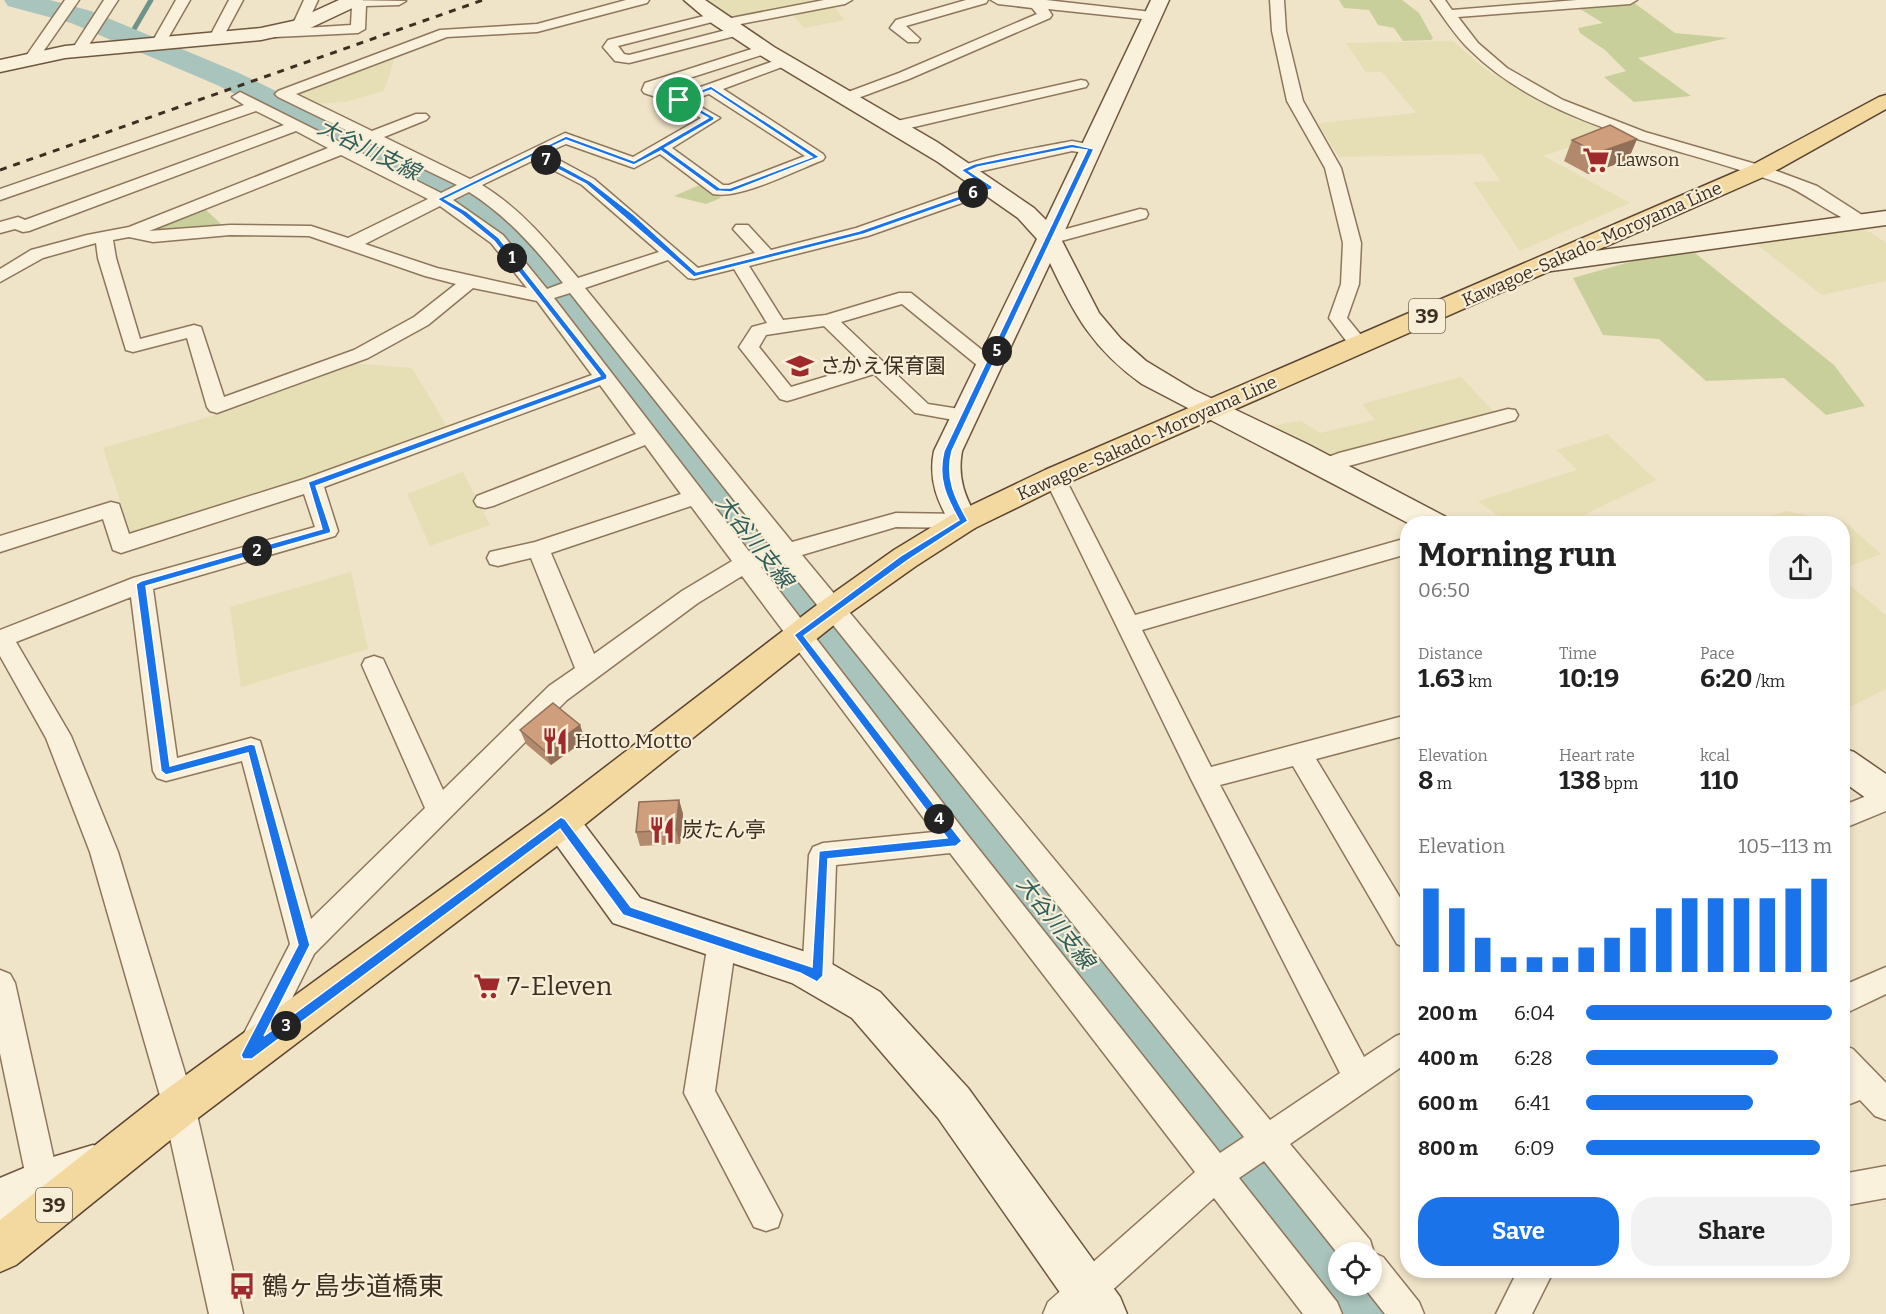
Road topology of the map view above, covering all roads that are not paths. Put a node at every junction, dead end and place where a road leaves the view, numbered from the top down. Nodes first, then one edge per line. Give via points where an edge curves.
1 (111, 0) edge
2 (183, 0) edge
3 (236, 0) edge
4 (311, 0) edge
5 (642, 0) edge
6 (693, 0) edge
7 (845, 0) edge
8 (981, 0) edge
9 (998, 0) edge
10 (1277, 0) edge
11 (1438, 0) edge
12 (1630, 0) edge
13 (351, 2) edge
14 (399, 2) dead end
15 (1038, 2) edge
16 (66, 8) edge
17 (1156, 8) edge
18 (1448, 14) junction
19 (726, 24) junction
20 (299, 26) junction
21 (239, 37) junction
22 (913, 39) dead end
23 (215, 40) junction
24 (158, 44) junction
25 (78, 51) junction
26 (776, 55) junction
27 (31, 59) junction
28 (0, 66) edge
29 (1082, 84) dead end
30 (711, 88) junction
31 (845, 98) junction
32 (679, 100) junction
33 (1886, 101) edge
34 (421, 117) dead end
35 (296, 126) junction
36 (897, 126) junction
37 (369, 138) junction
38 (343, 148) junction
39 (662, 148) junction
40 (1091, 149) junction
41 (533, 153) junction
42 (964, 170) junction
43 (1760, 170) junction
44 (470, 185) junction
45 (990, 187) junction
46 (0, 196) edge
47 (440, 199) junction
48 (1140, 214) dead end
49 (1875, 220) edge
50 (20, 225) junction
51 (0, 228) edge
52 (742, 229) dead end
53 (129, 232) junction
54 (1886, 236) edge
55 (104, 237) junction
56 (1050, 239) junction
57 (350, 244) junction
58 (672, 253) junction
59 (37, 254) junction
60 (768, 257) junction
61 (739, 264) junction
62 (1544, 265) junction
63 (0, 277) edge
64 (469, 282) junction
65 (575, 285) junction
66 (543, 296) junction
67 (828, 320) junction
68 (778, 326) junction
69 (1360, 346) junction
70 (990, 366) junction
71 (877, 367) junction
72 (604, 377) junction
73 (1213, 409) junction
74 (1508, 415) dead end
75 (965, 416) junction
76 (650, 436) junction
77 (1327, 465) junction
78 (1055, 477) junction
79 (312, 484) junction
80 (695, 497) junction
81 (485, 501) dead end
82 (1420, 516) edge
83 (964, 521) junction
84 (0, 544) edge
85 (1400, 548) edge
86 (538, 549) junction
87 (789, 551) junction
88 (498, 558) dead end
89 (746, 563) junction
90 (141, 584) junction
91 (833, 609) junction
92 (1128, 625) junction
93 (799, 635) junction
94 (1, 639) edge
95 (374, 665) dead end
96 (589, 671) junction
97 (1400, 732) edge
98 (1299, 754) junction
99 (1850, 768) edge
100 (1204, 779) junction
101 (1886, 793) edge
102 (1886, 798) edge
103 (439, 810) junction
104 (1850, 814) edge
105 (561, 822) junction
106 (956, 841) junction
107 (1400, 923) edge
108 (723, 942) junction
109 (304, 945) junction
110 (817, 976) junction
111 (1886, 980) edge
112 (0, 983) edge
113 (1850, 997) edge
114 (1400, 1051) edge
115 (248, 1055) junction
116 (1850, 1071) edge
117 (1359, 1078) junction
118 (1865, 1094) edge
119 (179, 1106) junction
120 (1268, 1139) junction
121 (109, 1162) junction
122 (1217, 1174) junction
123 (43, 1182) junction
124 (1886, 1182) edge
125 (1850, 1189) edge
126 (0, 1200) edge
127 (766, 1215) dead end
128 (1350, 1242) edge
129 (0, 1249) edge
130 (1533, 1278) edge
131 (1382, 1283) edge
132 (1083, 1306) edge
133 (226, 1314) edge
134 (1325, 1314) edge
135 (1407, 1314) edge
136 (1513, 1314) edge

1 - 25 street
2 - 24 street
3 - 23 street
4 - 20 street
5 - 37 street via 537,28 445,33 283,94
6 - 19 street
7 - 19 street
8 - 22 street via 900,23 897,28
9 - 15 street
10 - 69 street via 1279,31 1295,101 1333,168 1352,243 1350,284 1338,318
11 - 18 street
12 - 18 street
13 - 14 street
13 - 20 street
13 - 21 street via 358,29
15 - 17 street
15 - 31 street via 1046,15
16 - 27 street
17 - 40 street
18 - 43 street via 1473,46 1502,71 1558,103 1639,135
19 - 19 street via 614,43 610,48 620,58 629,59
19 - 26 street
20 - 21 street
21 - 23 street
23 - 24 street
24 - 25 street
25 - 27 street
26 - 30 street
26 - 31 street
26 - 32 street via 650,86 649,90
27 - 28 street
29 - 36 street
30 - 32 street
30 - 39 street via 817,157 731,190 719,190
31 - 36 street
32 - 39 street via 712,118
33 - 43 main road, Kawagoe-Sakado-Moroyama Line / 39
34 - 37 street
35 - 38 street
35 - 46 street via 247,101
35 - 50 street
36 - 42 street
37 - 38 street
37 - 44 street
38 - 47 street
38 - 53 street
39 - 41 street via 634,163 566,138
40 - 42 street via 1072,146
40 - 56 street
41 - 44 street
41 - 58 street via 588,182
42 - 45 street
43 - 49 street
43 - 62 main road, Kawagoe-Sakado-Moroyama Line / 39
44 - 47 street
44 - 65 street via 497,202 540,243
45 - 56 street via 1040,224
45 - 60 street via 862,232
46 - 50 street
47 - 57 street
47 - 66 street via 497,239
48 - 56 street
49 - 54 street
49 - 62 street
50 - 51 street
50 - 59 street
52 - 60 street
53 - 55 street
53 - 57 street via 153,237 230,230 311,231
55 - 59 street
55 - 64 street via 133,346 194,331 217,407 360,354 421,321
56 - 70 street
56 - 73 street via 1083,306 1121,355 1167,388
57 - 64 street
58 - 61 street via 694,274
58 - 65 street
59 - 63 street
60 - 61 street
61 - 68 street
62 - 69 main road, Kawagoe-Sakado-Moroyama Line / 39
64 - 66 street
65 - 66 street
65 - 87 street
66 - 72 street
67 - 68 street
67 - 70 street via 905,297
67 - 71 street
68 - 71 street via 759,331 749,347 787,395
69 - 73 main road, Kawagoe-Sakado-Moroyama Line / 39
70 - 75 street
71 - 75 street via 922,409
72 - 76 street
72 - 79 street
73 - 77 street
73 - 78 main road, Kawagoe-Sakado-Moroyama Line / 39
74 - 77 street
75 - 83 street via 944,465 950,497
76 - 80 street
76 - 81 street
77 - 82 street
78 - 83 main road, Kawagoe-Sakado-Moroyama Line / 39
78 - 92 street
79 - 84 street via 121,545 111,509
79 - 90 street via 327,531
80 - 86 street
80 - 89 street
83 - 87 street via 896,520
83 - 91 main road, 39
85 - 92 street
86 - 88 street
86 - 96 street
87 - 89 street
87 - 91 street
89 - 93 street
89 - 96 street via 690,597
90 - 94 street
90 - 109 street via 166,771 251,748
91 - 93 main road, 39
91 - 120 street
92 - 100 street
93 - 105 main road, 39
93 - 106 street
94 - 119 street via 58,736 104,852
95 - 103 street
96 - 103 street via 558,693
97 - 98 street
98 - 100 street
98 - 107 street
99 - 101 street
100 - 117 street
102 - 104 street
103 - 109 street
105 - 108 street via 627,911
105 - 115 main road, 39
106 - 110 street via 823,855
106 - 122 street
108 - 110 street
108 - 127 street via 699,1093
109 - 115 street
110 - 132 street via 866,1005 953,1103
111 - 113 street
112 - 123 street
114 - 117 street
115 - 119 main road, 39
116 - 118 street
117 - 120 street
119 - 121 main road, 39
119 - 133 street
120 - 122 street
120 - 128 street
121 - 123 street
121 - 129 main road, 39
122 - 132 street
122 - 134 street
123 - 126 street
124 - 125 street
130 - 136 street
131 - 135 street

